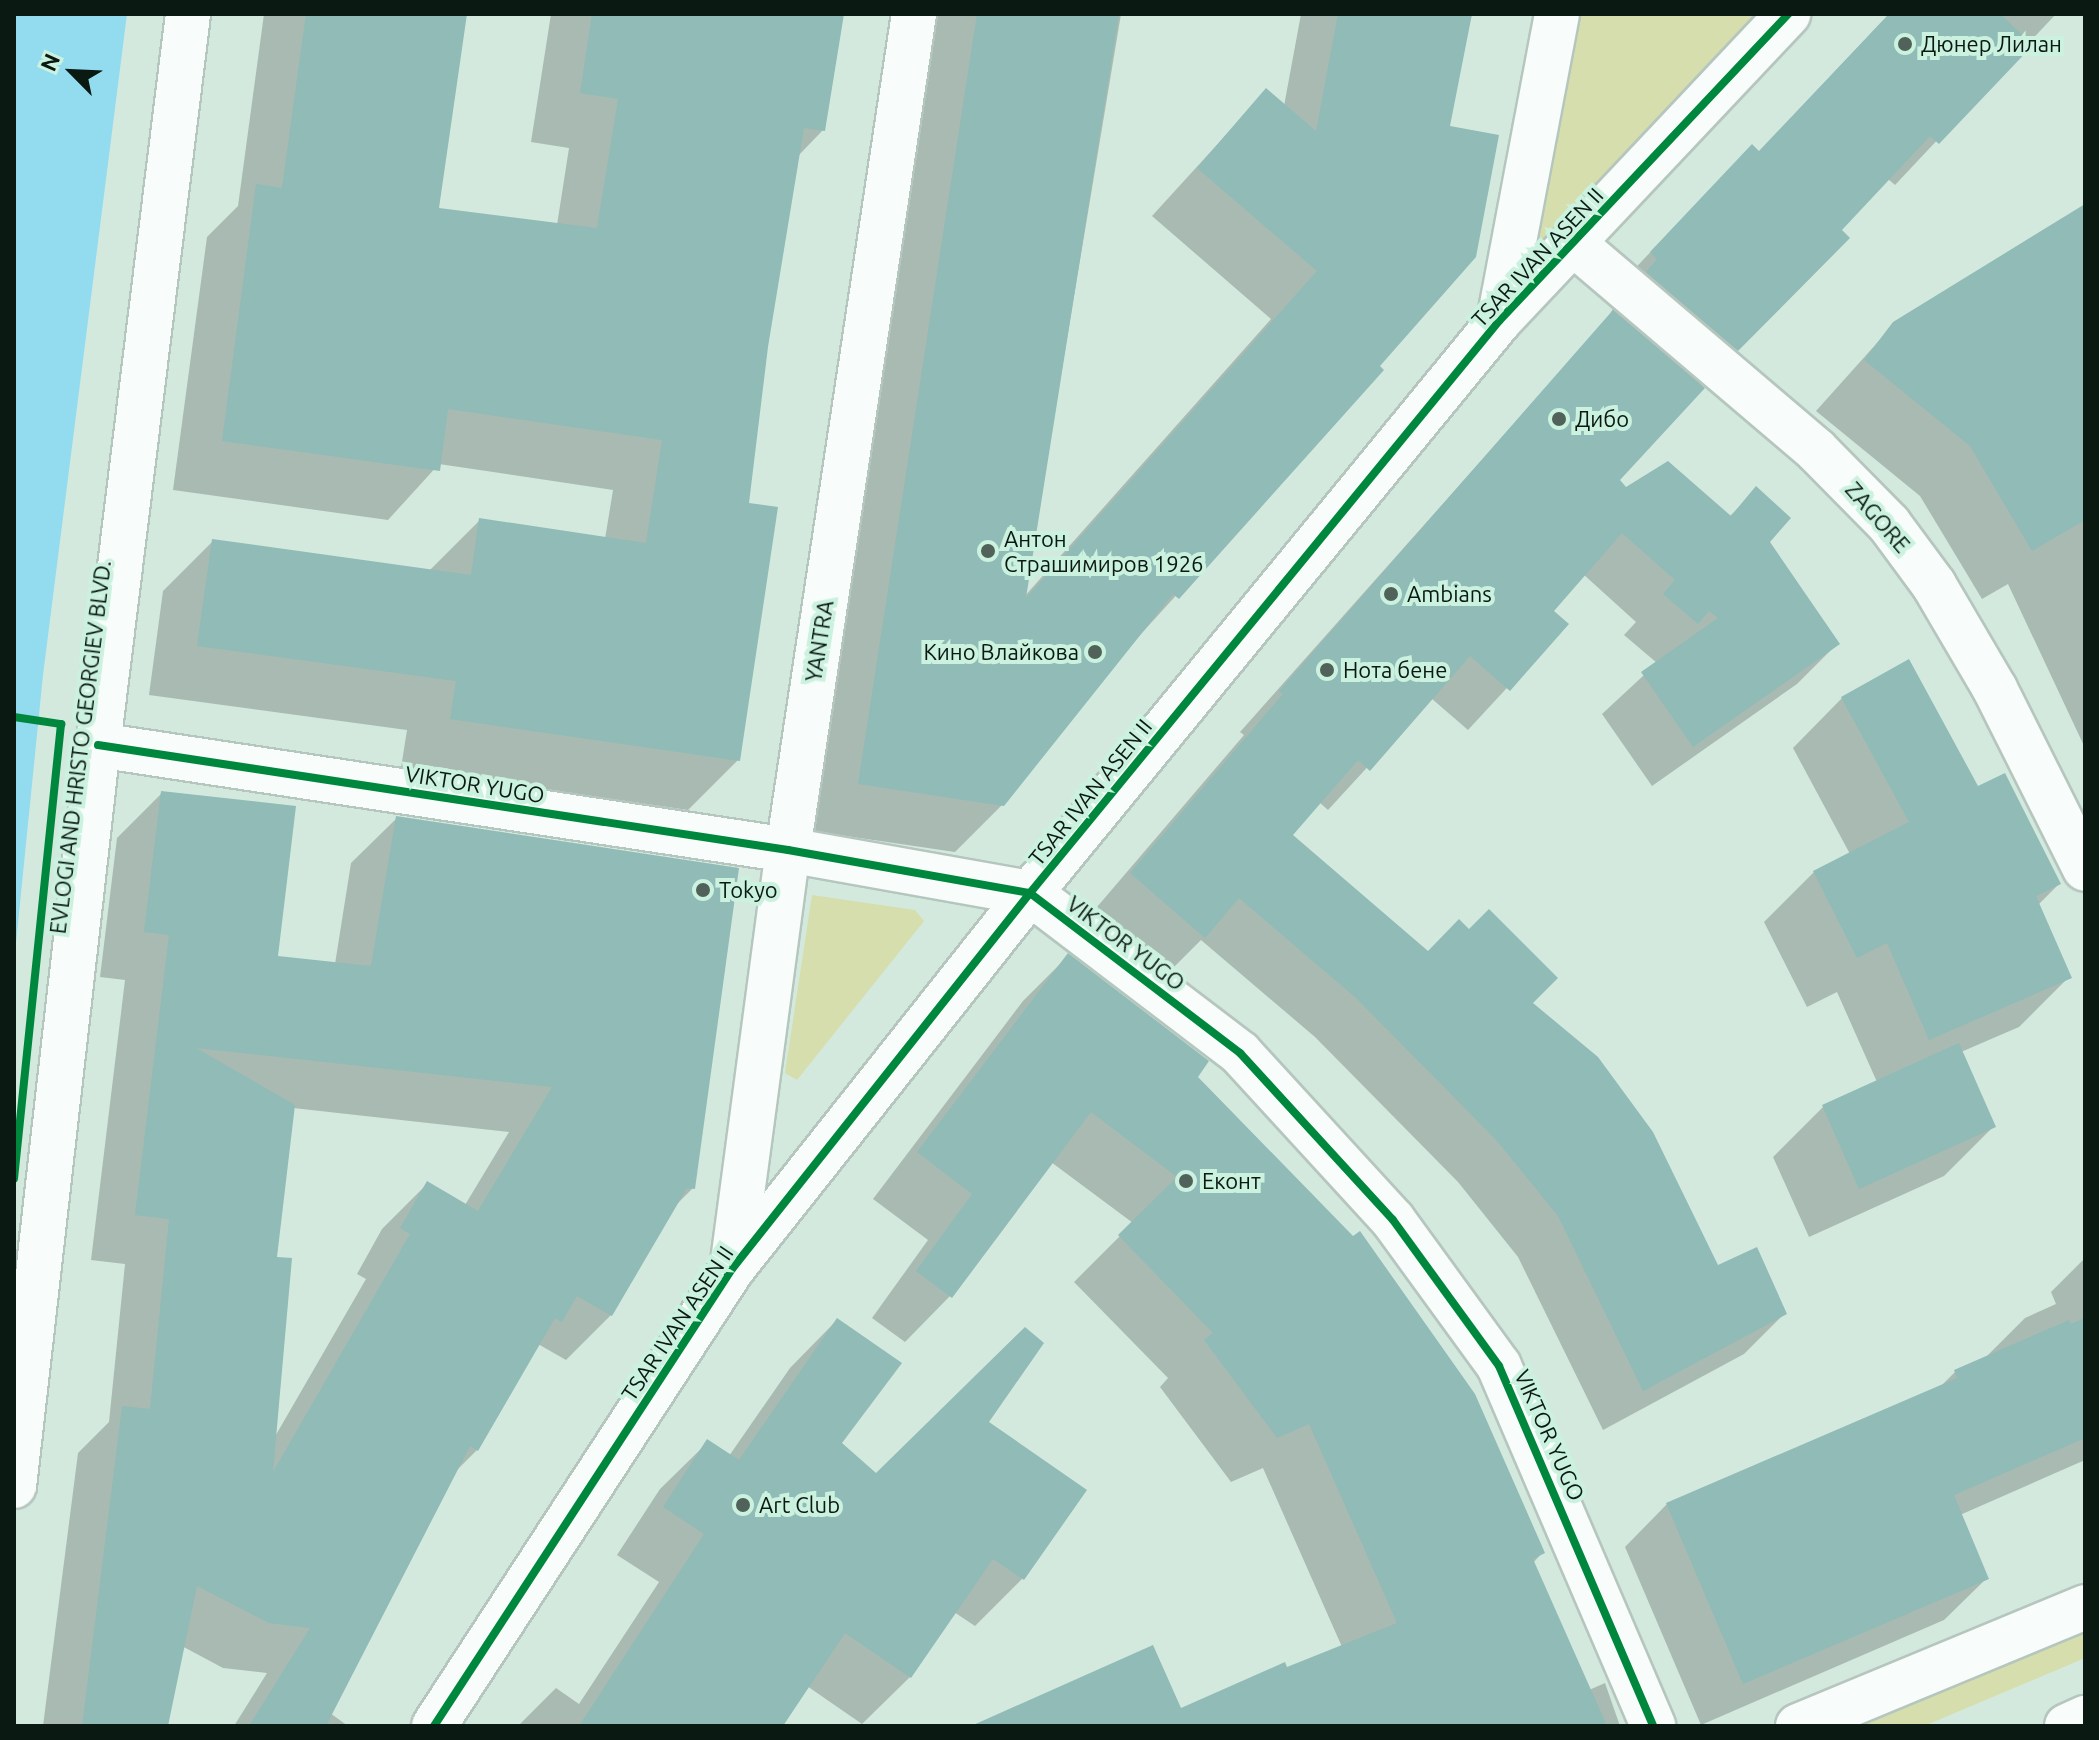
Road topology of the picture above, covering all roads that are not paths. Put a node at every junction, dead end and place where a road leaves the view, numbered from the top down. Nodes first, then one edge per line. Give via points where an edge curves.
1 (188, 14) edge
2 (914, 14) edge
3 (1557, 14) edge
4 (1788, 14) edge
5 (1574, 244) junction
6 (1499, 321) junction
7 (98, 745) junction
8 (788, 850) junction
9 (2085, 869) edge
10 (1030, 893) junction
11 (732, 1269) junction
12 (14, 1486) edge
13 (2085, 1607) edge
14 (2085, 1718) edge
15 (434, 1726) edge
16 (1653, 1726) edge
17 (1798, 1726) edge
18 (2067, 1726) edge

1 - 7 main road, EVLOGI AND HRISTO GEORGIEV BLVD.
2 - 8 main road, YANTRA
3 - 6 main road
4 - 5 main road, TSAR IVAN ASEN II
5 - 6 main road, TSAR IVAN ASEN II
5 - 9 main road, ZAGORE via 1816,450 1889,524 1934,585 1995,689
6 - 10 main road, TSAR IVAN ASEN II
7 - 8 main road, VIKTOR YUGO
7 - 12 main road, EVLOGI AND HRISTO GEORGIEV BLVD.
8 - 10 main road, VIKTOR YUGO
8 - 11 main road, YANTRA
10 - 11 main road, TSAR IVAN ASEN II
10 - 16 main road, VIKTOR YUGO via 1240,1053 1393,1220 1499,1366
11 - 15 main road, TSAR IVAN ASEN II
13 - 17 main road
14 - 18 main road

